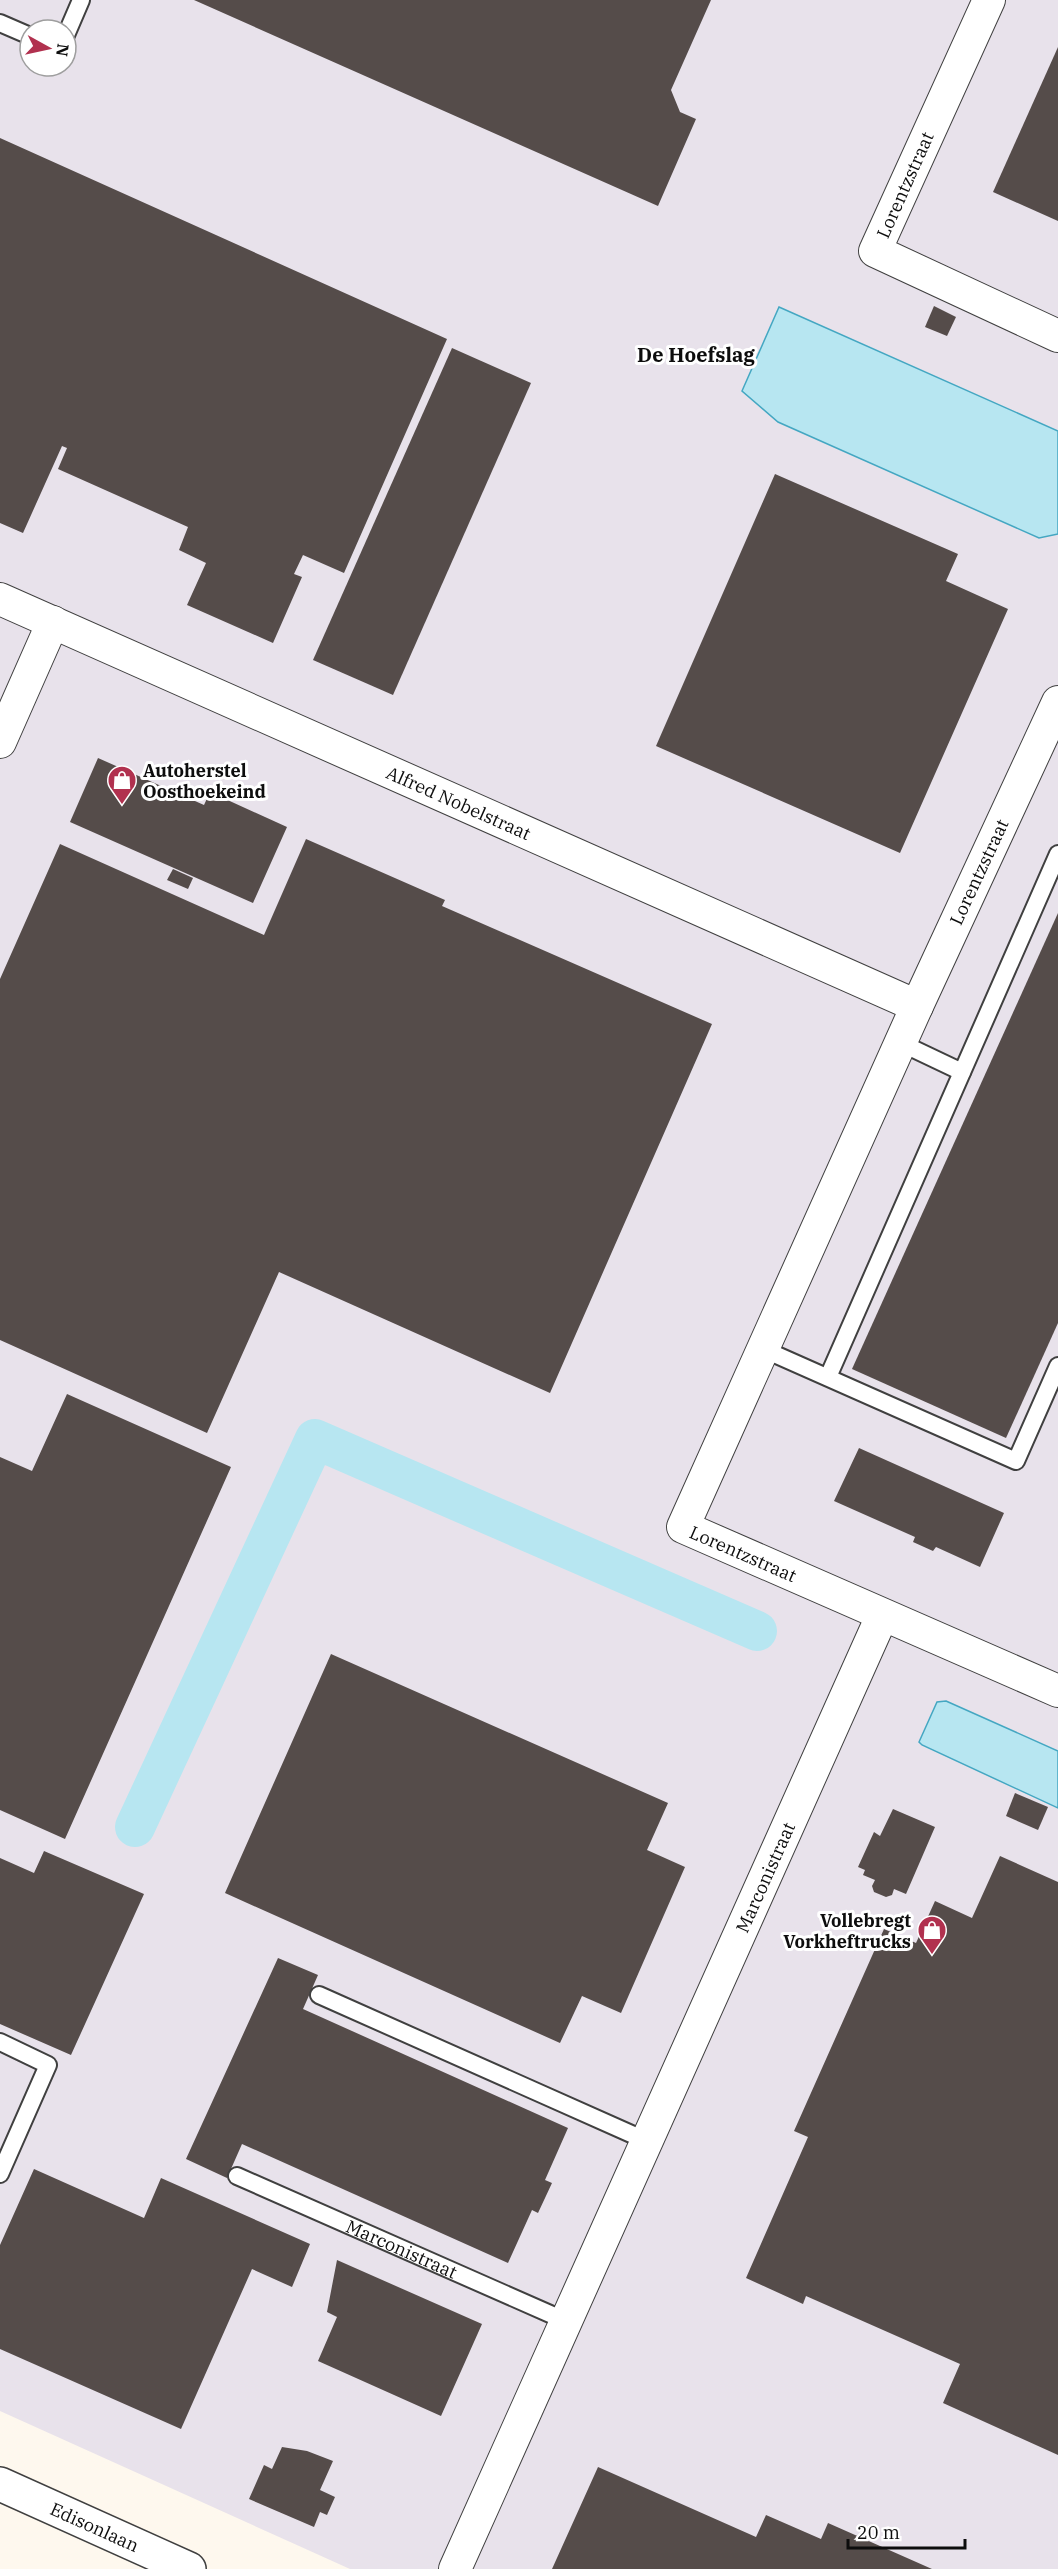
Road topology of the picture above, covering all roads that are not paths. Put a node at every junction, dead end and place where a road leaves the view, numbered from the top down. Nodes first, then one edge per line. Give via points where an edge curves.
1 (81, 0) edge
2 (989, 0) edge
3 (73, 18) edge
4 (0, 23) edge
5 (18, 31) edge
6 (1058, 336) edge
7 (0, 599) edge
8 (53, 622) junction
9 (1058, 702) edge
10 (0, 742) edge
11 (1058, 855) edge
12 (917, 1006) junction
13 (901, 1042) junction
14 (962, 1072) junction
15 (764, 1349) junction
16 (1058, 1366) edge
17 (828, 1377) junction
18 (882, 1616) junction
19 (1058, 1691) edge
20 (319, 1995) dead end
21 (0, 2042) edge
22 (647, 2141) junction
23 (0, 2174) edge
24 (237, 2176) dead end
25 (566, 2321) junction
26 (0, 2484) edge
27 (189, 2569) edge
28 (455, 2569) edge

1 - 3 lane
2 - 6 street, Lorentzstraat via 875,251
4 - 5 lane
7 - 8 street, Alfred Nobelstraat
8 - 10 street
8 - 12 street, Alfred Nobelstraat
9 - 12 street, Lorentzstraat
11 - 14 lane
12 - 13 street, Lorentzstraat
13 - 14 lane
13 - 15 street, Lorentzstraat
14 - 17 lane
15 - 17 lane
15 - 18 street, Lorentzstraat via 683,1527
16 - 17 lane via 1016,1461
18 - 19 street
18 - 22 street, Marconistraat
20 - 22 lane
21 - 23 lane via 48,2065
22 - 25 street, Marconistraat
24 - 25 lane, Marconistraat
25 - 28 street, Marconistraat
26 - 27 street, Edisonlaan

